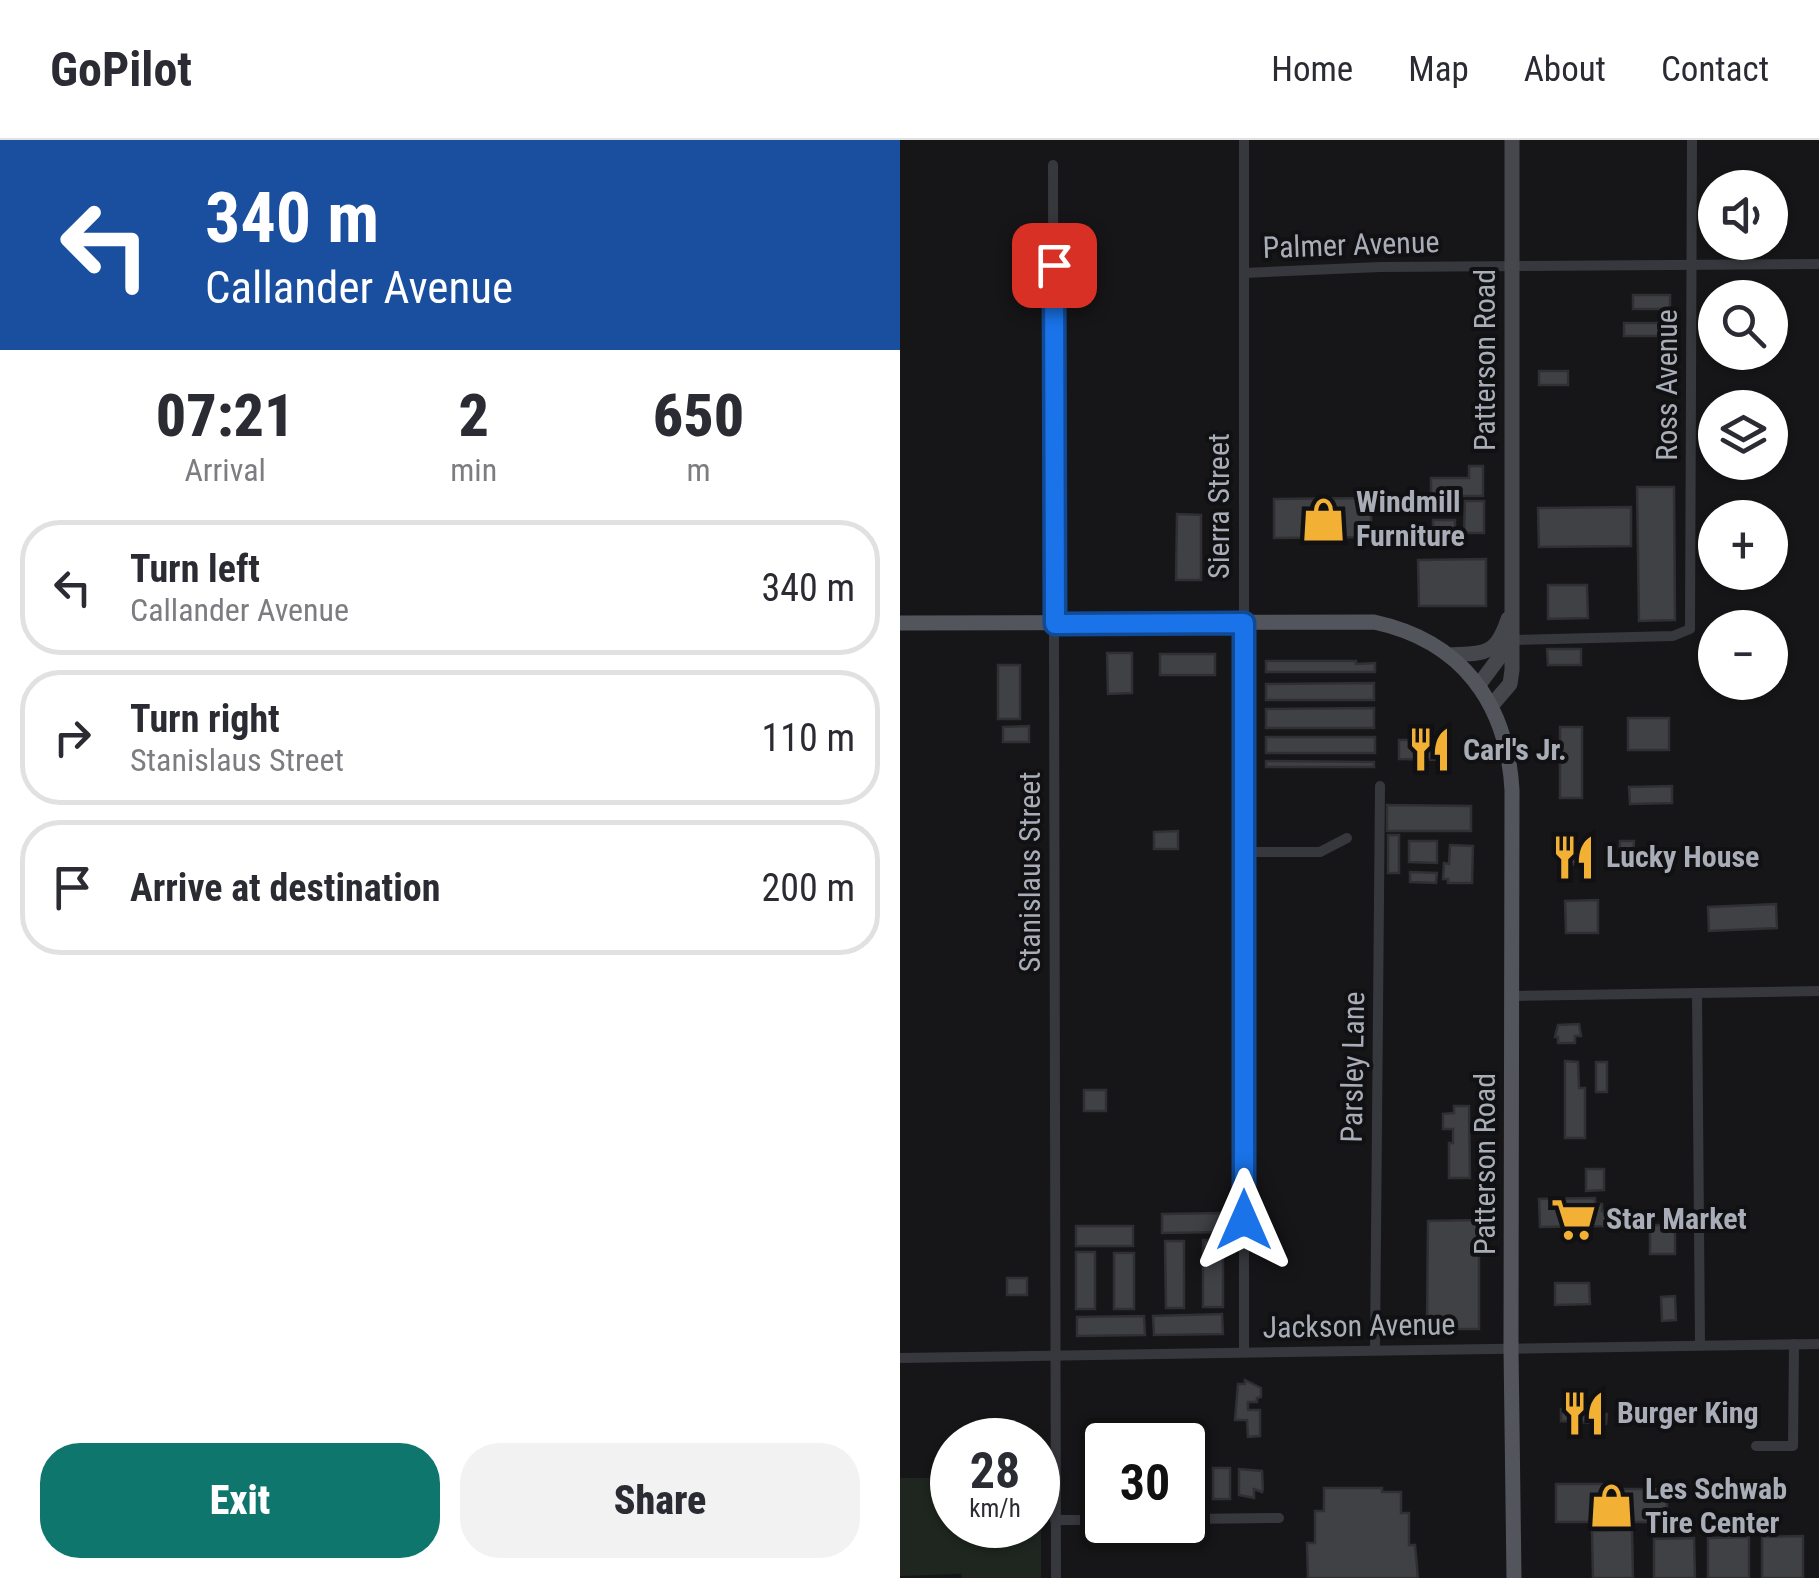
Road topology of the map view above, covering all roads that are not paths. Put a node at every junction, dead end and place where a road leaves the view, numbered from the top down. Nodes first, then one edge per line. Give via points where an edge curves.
1 (1244, 140) edge
2 (1512, 140) edge
3 (1692, 140) edge
4 (1053, 165) dead end
5 (1819, 264) edge
6 (1692, 265) junction
7 (1512, 266) junction
8 (1244, 273) junction
9 (1512, 606) junction
10 (900, 623) edge
11 (1244, 623) junction
12 (1055, 624) junction
13 (1512, 640) junction
14 (1450, 655) junction
15 (1478, 686) junction
16 (1492, 705) junction
17 (1380, 786) dead end
18 (1347, 838) dead end
19 (1244, 852) junction
20 (1819, 992) edge
21 (1698, 994) junction
22 (1512, 996) junction
23 (1700, 1344) junction
24 (1794, 1344) junction
25 (1819, 1344) edge
26 (1510, 1348) junction
27 (1376, 1350) junction
28 (1244, 1352) junction
29 (1055, 1355) junction
30 (900, 1358) edge
31 (1055, 1418) edge
32 (1756, 1446) dead end
33 (1280, 1518) dead end
34 (1210, 1519) edge
35 (1055, 1548) edge
36 (1056, 1578) edge
37 (1514, 1578) edge

1 - 8 street, Sierra Street
2 - 7 main road, Patterson Road
3 - 6 street, Ross Avenue
4 - 12 street, Stanislaus Street
5 - 6 street, Palmer Avenue
6 - 7 street, Palmer Avenue
6 - 13 street, Ross Avenue via 1690,629 1673,636
7 - 8 street, Palmer Avenue
7 - 9 main road, Patterson Road
8 - 11 street, Sierra Street
9 - 13 main road, Patterson Road
9 - 14 main road via 1491,650
10 - 12 main road, Patterson Road
11 - 12 main road, Patterson Road
11 - 14 main road, Patterson Road via 1374,622 1415,634
11 - 19 street, Sierra Street
12 - 29 street, Stanislaus Street
13 - 15 main road
13 - 16 main road, Patterson Road via 1510,684
14 - 15 main road, Patterson Road
15 - 16 main road, Patterson Road
16 - 22 main road, Patterson Road via 1508,750 1512,806
17 - 27 street, Parsley Lane
18 - 19 street via 1320,852
19 - 28 street, Sierra Street
20 - 21 street
21 - 22 street
21 - 23 street
22 - 26 main road, Patterson Road
23 - 24 street, Jackson Avenue
23 - 26 street, Jackson Avenue
24 - 25 street, Jackson Avenue
24 - 32 street via 1793,1446
26 - 27 street, Jackson Avenue
26 - 37 main road, Patterson Road
27 - 28 street, Jackson Avenue
28 - 29 street, Jackson Avenue
29 - 30 street, Jackson Avenue
29 - 31 street, Stanislaus Street
33 - 34 street
35 - 36 street, Stanislaus Street

